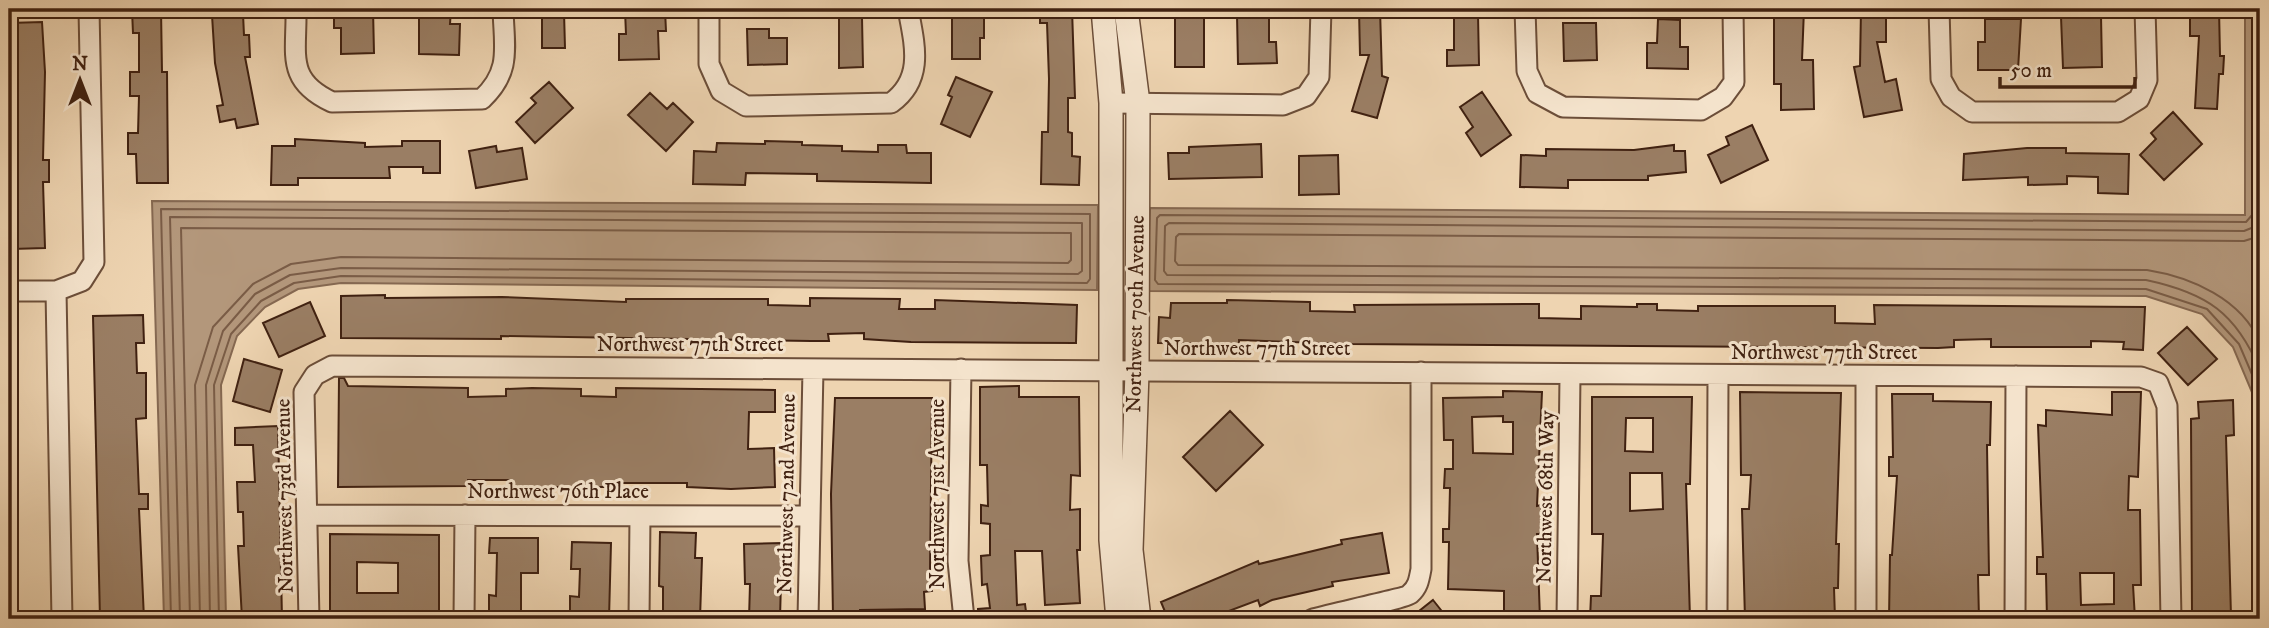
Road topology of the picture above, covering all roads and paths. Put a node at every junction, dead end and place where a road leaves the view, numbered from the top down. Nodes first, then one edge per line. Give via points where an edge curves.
1 (89, 9) edge
2 (296, 9) edge
3 (503, 9) edge
4 (709, 9) edge
5 (908, 9) edge
6 (1103, 9) edge
7 (1126, 9) edge
8 (1321, 9) edge
9 (1525, 9) edge
10 (1732, 9) edge
11 (1939, 9) edge
12 (2145, 9) edge
13 (1111, 103) junction
14 (1138, 103) junction
15 (9, 290) edge
16 (56, 291) junction
17 (813, 369) junction
18 (961, 369) junction
19 (1112, 370) junction
20 (1136, 372) junction
21 (1421, 372) junction
22 (315, 375) joint
23 (1570, 376) junction
24 (1718, 376) junction
25 (1866, 376) junction
26 (2016, 376) junction
27 (307, 515) junction
28 (465, 515) junction
29 (640, 516) junction
30 (808, 516) junction
31 (62, 619) edge
32 (309, 619) edge
33 (464, 619) edge
34 (639, 619) edge
35 (808, 619) edge
36 (964, 619) edge
37 (1118, 619) edge
38 (1139, 619) edge
39 (1312, 619) edge
40 (1567, 619) edge
41 (1717, 619) edge
42 (1866, 619) edge
43 (2015, 619) edge
44 (2171, 619) edge

1 - 16 street via 94,262 82,281
2 - 3 street via 297,73 310,91 332,102 482,99 505,70
4 - 5 street via 709,64 721,91 746,106 891,103 907,91 914,76
6 - 13 street, Northwest 70th Avenue
7 - 14 street, Northwest 70th Avenue
8 - 14 street via 1319,77 1306,96 1283,105
9 - 10 street via 1527,71 1537,93 1563,107 1701,110 1723,97 1734,82
11 - 12 street via 1941,79 1951,97 1972,112 2118,112 2139,99 2147,80
13 - 14 street
13 - 19 street, Northwest 70th Avenue
14 - 20 street, Northwest 70th Avenue
15 - 16 street
16 - 31 street
17 - 18 street, Northwest 77th Street
17 - 22 street, Northwest 77th Street via 332,366
17 - 30 street, Northwest 72nd Avenue
18 - 19 street, Northwest 77th Street
18 - 36 street, Northwest 71st Avenue via 958,561
19 - 20 street, Northwest 77th Street
19 - 37 street, Northwest 70th Avenue via 1111,540
20 - 21 street, Northwest 77th Street
20 - 38 street, Northwest 70th Avenue via 1131,550
21 - 23 street, Northwest 77th Street
21 - 39 street via 1418,585 1408,597
22 - 27 street, Northwest 73rd Avenue via 304,392
23 - 24 street, Northwest 77th Street
23 - 40 street, Northwest 68th Way
24 - 25 street, Northwest 77th Street
24 - 41 street
25 - 26 street, Northwest 77th Street
25 - 42 street
26 - 43 street
26 - 44 street, Northwest 77th Street via 2141,377 2158,383 2167,407
27 - 28 street, Northwest 76th Place
27 - 32 street, Northwest 73rd Avenue
28 - 29 street, Northwest 76th Place
28 - 33 street
29 - 30 street, Northwest 76th Place
29 - 34 street
30 - 35 street, Northwest 72nd Avenue

